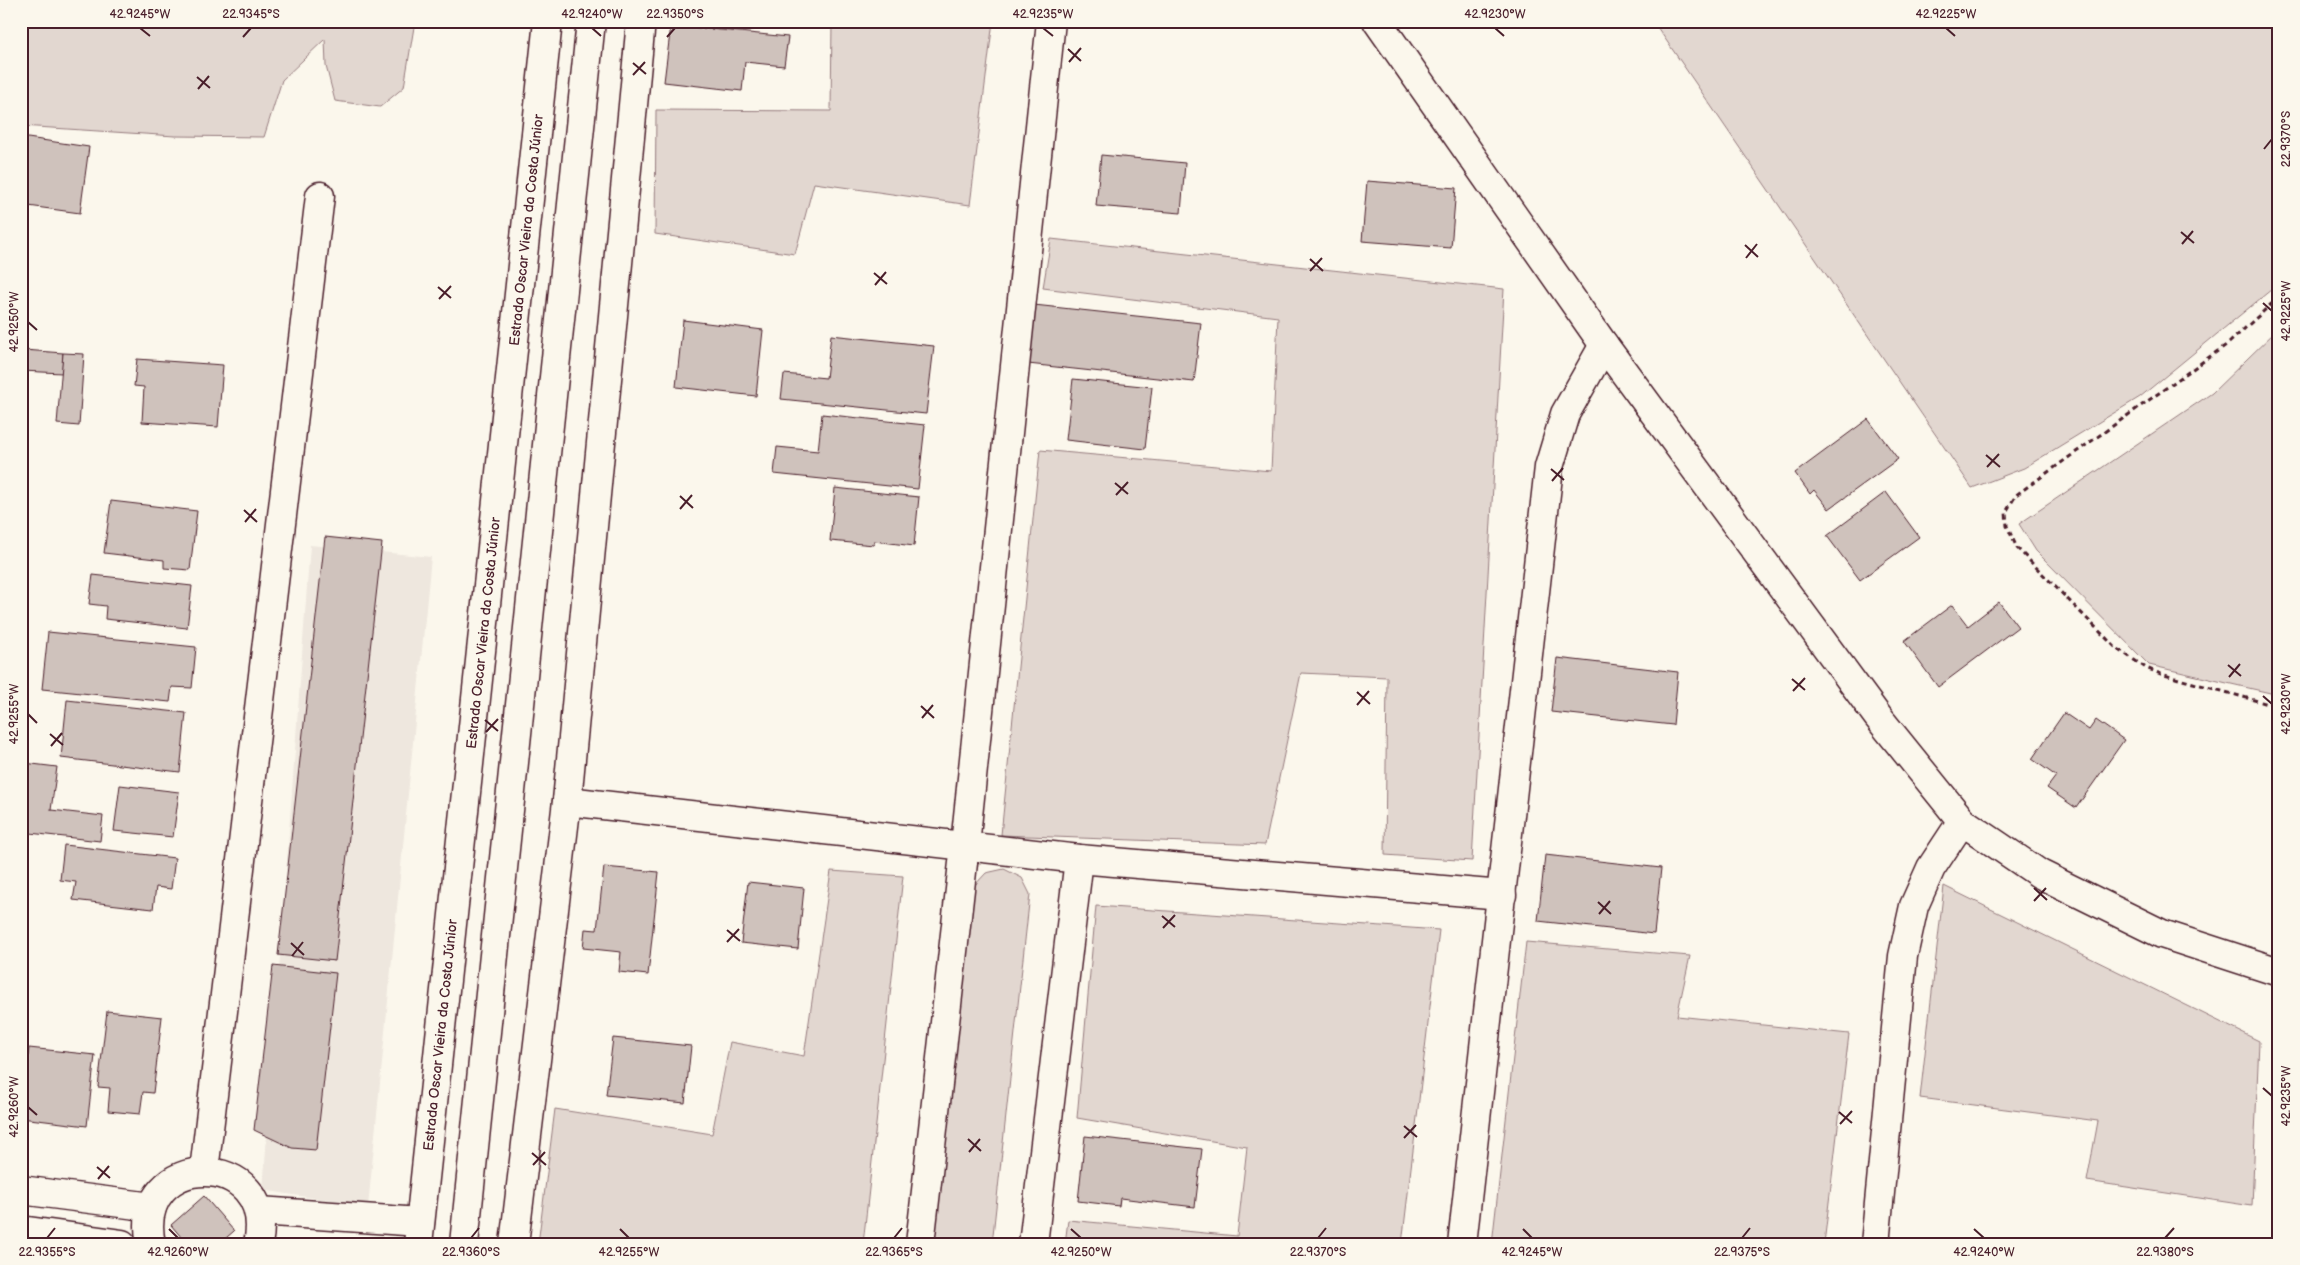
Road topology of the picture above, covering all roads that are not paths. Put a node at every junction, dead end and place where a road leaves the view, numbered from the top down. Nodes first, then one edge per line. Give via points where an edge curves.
1 (548, 21) edge
2 (591, 21) edge
3 (641, 21) edge
4 (1051, 21) edge
5 (1377, 21) edge
6 (320, 196) dead end
7 (1604, 345) junction
8 (567, 802) junction
9 (1962, 821) junction
10 (965, 845) junction
11 (1079, 859) junction
12 (1502, 896) junction
13 (2279, 972) edge
14 (204, 1171) junction
15 (21, 1190) edge
16 (152, 1207) junction
17 (259, 1211) junction
18 (21, 1230) edge
19 (419, 1233) edge
20 (122, 1244) edge
21 (151, 1244) edge
22 (258, 1244) edge
23 (464, 1244) edge
24 (514, 1244) edge
25 (920, 1244) edge
26 (1033, 1244) edge
27 (1462, 1244) edge
28 (1875, 1244) edge

1 - 19 street, Estrada Oscar Vieira da Costa Júnior
2 - 23 street
3 - 8 street
4 - 10 street
5 - 7 street
6 - 14 street
7 - 9 street via 1878,717
7 - 12 street via 1565,414 1549,467
8 - 10 street
8 - 24 street
9 - 13 street via 2040,874 2162,934
9 - 28 street via 1931,868 1914,906 1903,956
10 - 11 street
10 - 25 street
11 - 12 street
11 - 26 street
12 - 27 street
14 - 16 street via 186,1174 172,1181 160,1192
14 - 17 street via 222,1173 238,1181 251,1194
15 - 16 street
16 - 21 street via 148,1228
17 - 19 street
17 - 22 street via 261,1229
18 - 20 street

